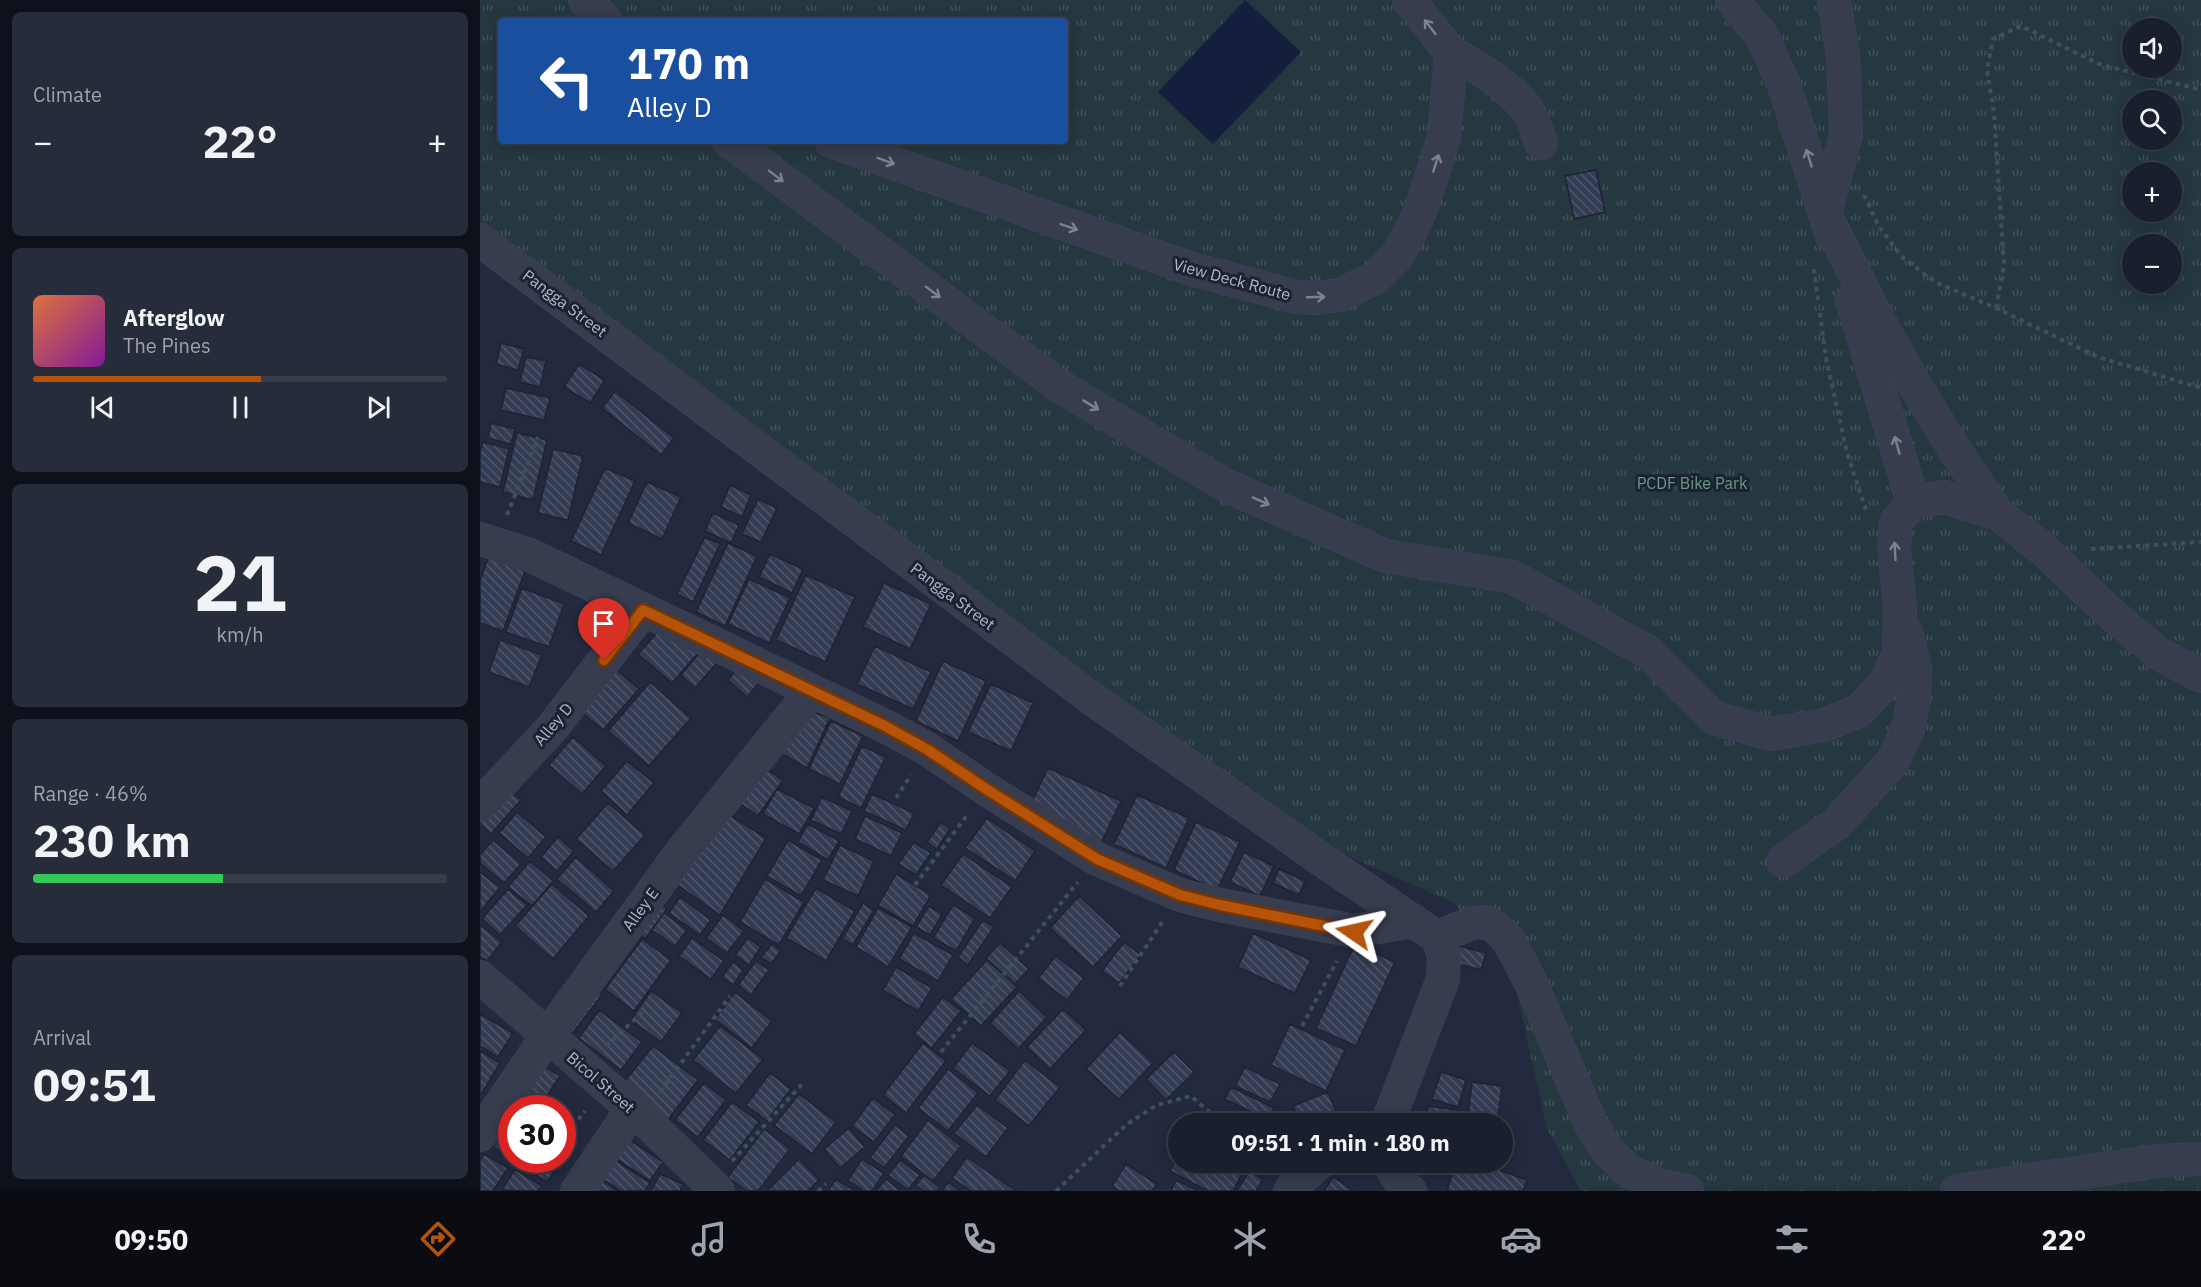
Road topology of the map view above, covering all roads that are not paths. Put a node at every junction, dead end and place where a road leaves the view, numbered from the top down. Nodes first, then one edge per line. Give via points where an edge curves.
1 (585, 0) edge
2 (1408, 0) edge
3 (1732, 0) edge
4 (1834, 0) edge
5 (603, 18) edge
6 (1451, 53) junction
7 (1541, 143) dead end
8 (733, 144) edge
9 (839, 144) edge
10 (1825, 214) junction
11 (480, 240) edge
12 (1914, 502) junction
13 (1997, 513) junction
14 (488, 541) edge
15 (1899, 607) junction
16 (643, 610) junction
17 (2201, 676) edge
18 (811, 692) junction
19 (480, 805) edge
20 (1783, 861) dead end
21 (1425, 929) junction
22 (480, 977) edge
23 (548, 1035) junction
24 (637, 1113) junction
25 (1391, 1113) edge
26 (480, 1135) edge
27 (2201, 1159) edge
28 (1308, 1173) edge
29 (1395, 1173) edge
30 (715, 1187) edge
31 (577, 1191) edge
32 (1290, 1191) edge
33 (1410, 1191) edge
34 (1687, 1191) edge
35 (1957, 1191) edge

1 - 5 street
6 -> 2 street
10 -> 3 street via 1784,85 1762,36
4 - 10 street via 1843,56 1846,135
6 - 7 street via 1506,88 1527,110
9 -> 6 street, View Deck Route via 1192,269 1297,297 1340,295 1375,278 1397,256 1421,209 1444,138
8 -> 15 street via 1061,387 1225,485 1385,556 1513,578 1648,652 1714,718 1772,734 1824,724 1859,711 1886,682 1899,653
12 -> 10 street
10 - 13 street via 1916,387
11 - 21 street, Pangga Street via 1091,698
12 - 13 street via 1944,497
15 -> 12 street via 1896,522
13 - 17 street via 2159,654
14 - 16 street via 530,555
15 - 20 street via 1915,668 1908,729 1893,760 1837,823
16 - 18 street
16 - 19 street, Alley D via 552,728
18 - 21 street via 928,750 1097,859 1180,895 1354,932
18 - 23 street, Alley E via 683,850
21 - 25 street via 1444,955 1443,979
21 - 34 street via 1485,922 1496,927 1509,941 1531,983 1591,1124 1607,1150 1628,1171 1662,1186
22 - 23 street, Bicol Street
23 - 24 street, Bicol Street
23 - 26 street, Alley E
24 - 30 street, Bicol Street
24 - 31 street
27 - 35 street via 2157,1161
28 - 32 street
29 - 33 street

